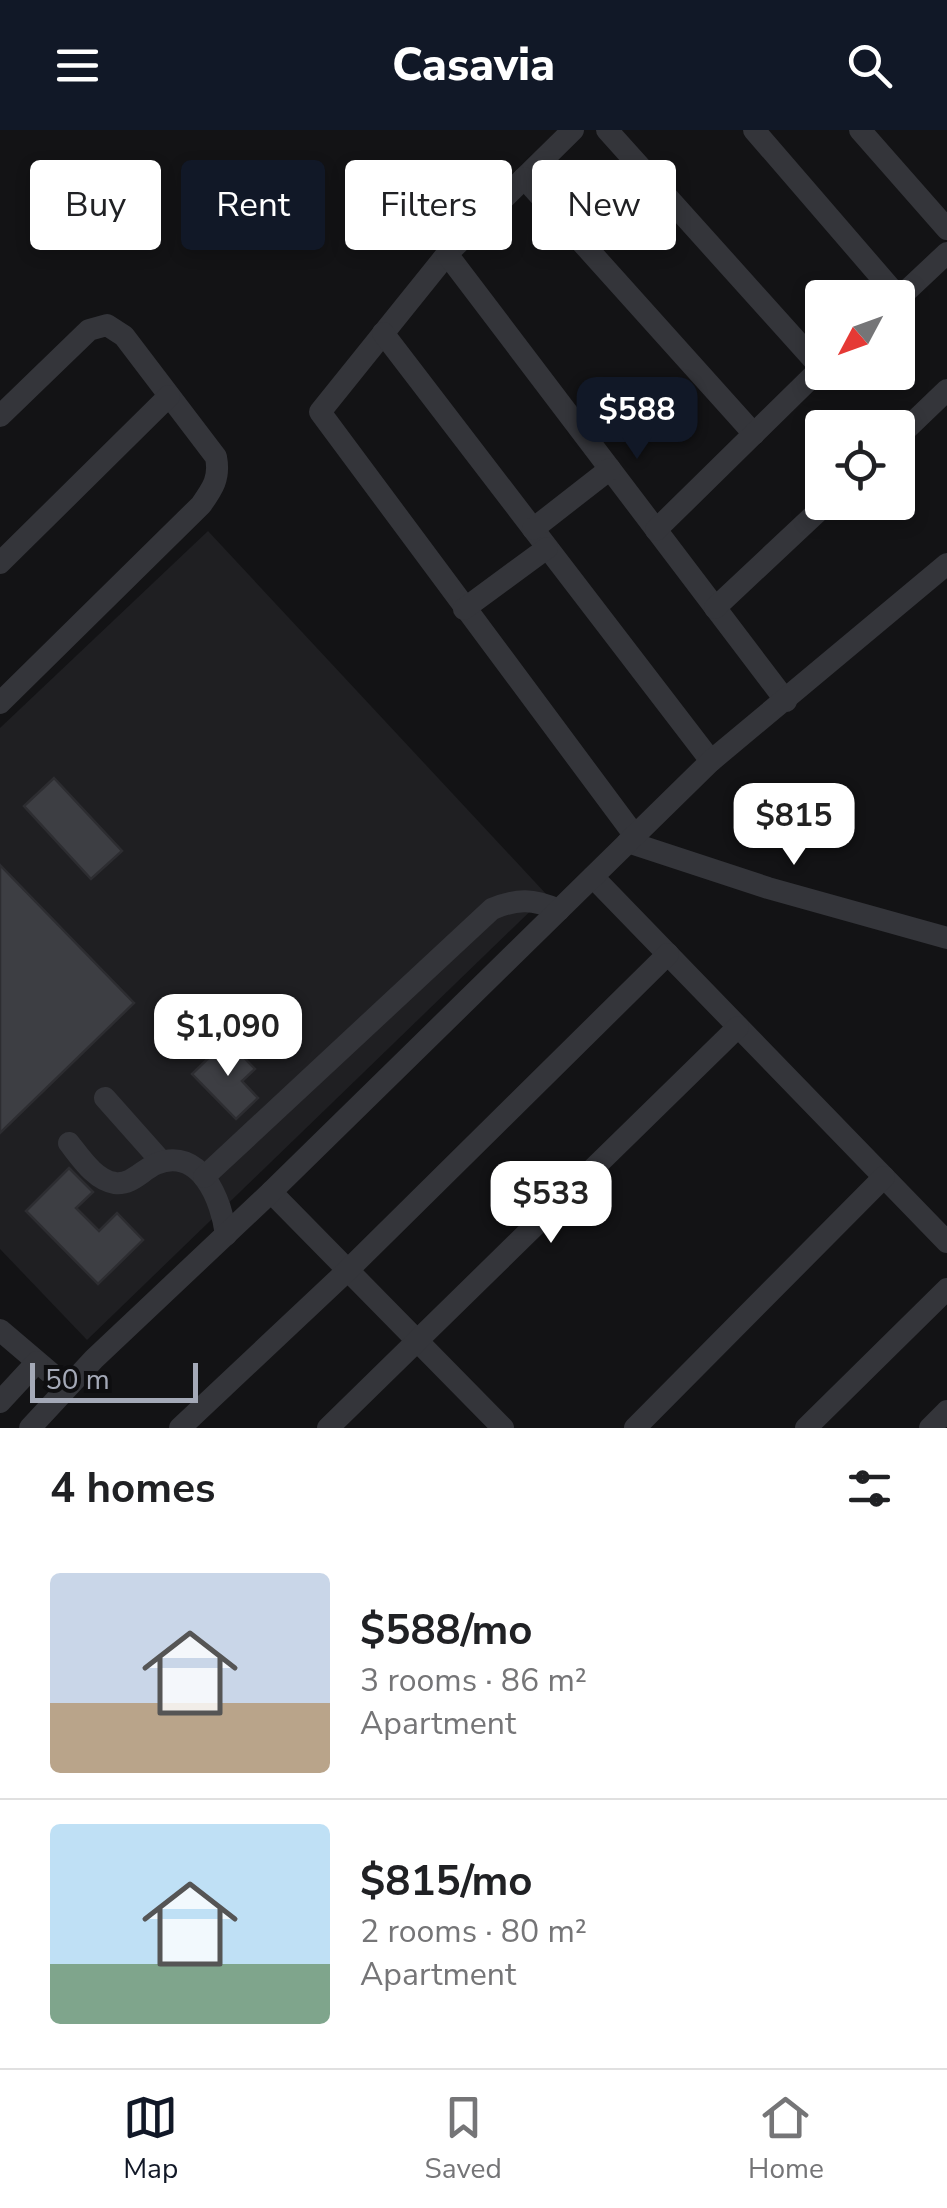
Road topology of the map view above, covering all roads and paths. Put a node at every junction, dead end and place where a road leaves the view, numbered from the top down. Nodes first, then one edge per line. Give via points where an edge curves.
1 (573, 130) edge
2 (607, 130) edge
3 (754, 130) edge
4 (860, 130) edge
5 (524, 178) junction
6 (947, 229) edge
7 (947, 253) edge
8 (447, 254) junction
9 (883, 280) edge
10 (915, 282) edge
11 (384, 333) junction
12 (805, 349) edge
13 (805, 384) edge
14 (947, 390) edge
15 (169, 396) junction
16 (0, 416) edge
17 (915, 421) edge
18 (754, 434) junction
19 (610, 469) junction
20 (809, 520) edge
21 (533, 529) junction
22 (656, 530) junction
23 (548, 548) junction
24 (0, 563) edge
25 (947, 564) edge
26 (715, 608) junction
27 (464, 610) junction
28 (786, 701) junction
29 (0, 703) edge
30 (711, 761) junction
31 (632, 839) junction
32 (593, 876) junction
33 (560, 910) junction
34 (947, 938) edge
35 (668, 954) junction
36 (738, 1027) junction
37 (105, 1098) dead end
38 (69, 1143) dead end
39 (162, 1161) junction
40 (204, 1176) junction
41 (884, 1177) junction
42 (271, 1192) junction
43 (226, 1235) junction
44 (947, 1242) edge
45 (348, 1270) junction
46 (947, 1289) edge
47 (0, 1330) edge
48 (418, 1340) junction
49 (38, 1362) junction
50 (67, 1387) junction
51 (0, 1402) edge
52 (947, 1412) edge
53 (332, 1427) edge
54 (30, 1428) edge
55 (180, 1428) edge
56 (503, 1428) edge
57 (634, 1428) edge
58 (806, 1428) edge
59 (930, 1428) edge

1 - 5 street
2 - 12 street
3 - 9 street
4 - 6 street
5 - 8 street
5 - 18 street
7 - 10 street
8 - 11 street
8 - 19 street
11 - 21 street
11 - 27 street via 320,412
13 - 18 street
14 - 17 street
15 - 16 street via 124,336 106,324 89,330
15 - 24 street
15 - 29 street via 216,456 214,486
18 - 22 street
19 - 21 street
19 - 22 street
20 - 26 street
21 - 23 street
22 - 26 street
23 - 27 street
23 - 30 street
25 - 28 street
26 - 28 street
27 - 31 street
28 - 30 street
30 - 31 street
31 - 32 street
31 - 34 street via 768,888
32 - 33 street
32 - 35 street
33 - 40 street via 536,900 492,909
33 - 42 street
35 - 36 street
35 - 45 street
36 - 41 street
36 - 48 street
37 - 39 street
38 - 39 street via 112,1183 128,1183
39 - 40 street via 185,1161
40 - 43 street
41 - 44 street
41 - 57 street
42 - 43 street
42 - 45 street
43 - 50 street
45 - 48 street
45 - 55 street
46 - 58 street
47 - 49 street
48 - 53 street
48 - 56 street
49 - 50 street
49 - 51 street
50 - 54 street
52 - 59 street

